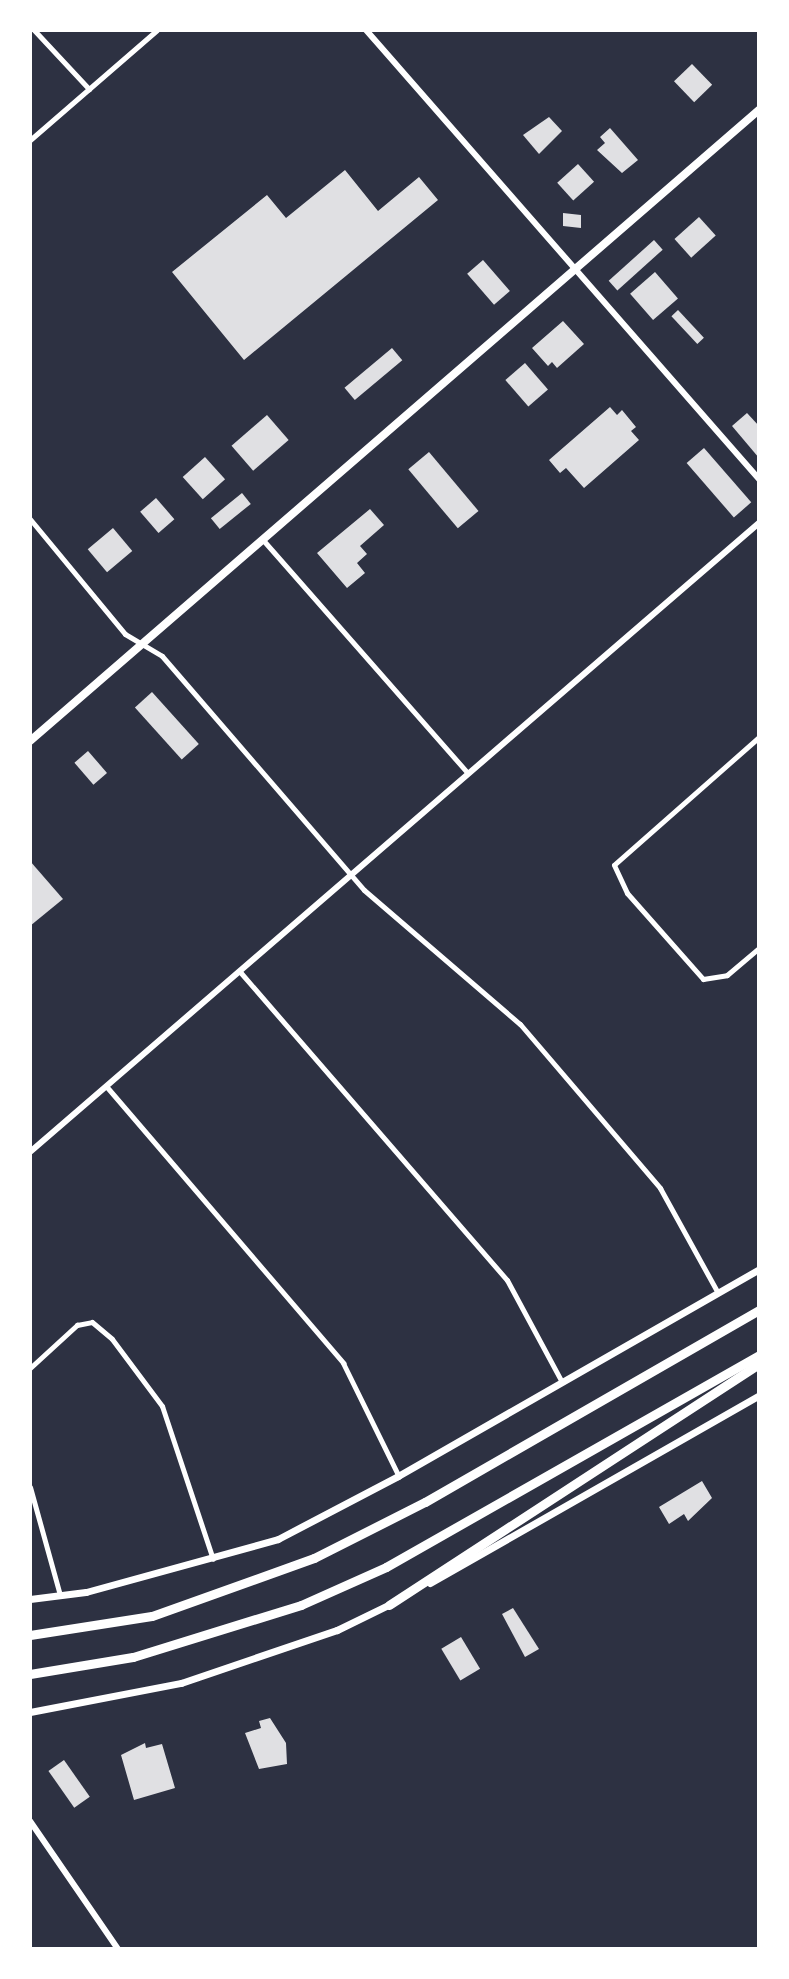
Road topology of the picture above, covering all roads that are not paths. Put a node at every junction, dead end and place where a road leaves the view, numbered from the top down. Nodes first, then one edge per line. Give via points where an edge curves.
1 (34, 30) edge
2 (157, 30) edge
3 (366, 30) edge
4 (89, 89) junction
5 (759, 110) edge
6 (30, 140) edge
7 (575, 269) junction
8 (759, 479) edge
9 (30, 519) edge
10 (759, 523) edge
11 (263, 540) junction
12 (142, 644) junction
13 (759, 737) edge
14 (30, 741) edge
15 (466, 771) junction
16 (354, 877) junction
17 (759, 948) edge
18 (241, 973) junction
19 (106, 1086) junction
20 (30, 1152) edge
21 (759, 1269) edge
22 (719, 1293) junction
23 (759, 1310) edge
24 (759, 1355) edge
25 (759, 1364) edge
26 (30, 1368) edge
27 (562, 1383) junction
28 (759, 1395) edge
29 (398, 1476) junction
30 (30, 1487) edge
31 (213, 1559) junction
32 (60, 1596) junction
33 (30, 1599) edge
34 (389, 1605) junction
35 (30, 1635) edge
36 (30, 1674) edge
37 (30, 1712) edge
38 (30, 1821) edge
39 (118, 1949) edge

1 - 4 street
2 - 4 street
3 - 7 street
4 - 6 street
5 - 7 main road
7 - 8 street
7 - 11 main road
9 - 12 street via 125,634
10 - 15 street
11 - 12 main road
11 - 15 street
12 - 14 main road
12 - 16 street via 162,656
13 - 17 street via 614,865 627,893 698,975 709,981 721,978
15 - 16 street
16 - 18 street
16 - 22 street via 520,1024 660,1188
18 - 19 street
18 - 27 street via 507,1280
19 - 20 street
19 - 29 street via 343,1363
21 - 22 main road
22 - 27 main road
23 - 35 highway via 459,1483 314,1558 152,1616
24 - 36 highway via 386,1567 301,1605 147,1653
25 - 34 highway
26 - 31 street via 77,1325 92,1322 112,1339 162,1406
27 - 29 main road
28 - 34 main road
29 - 31 main road via 278,1539
30 - 32 street
31 - 32 main road
32 - 33 main road
34 - 37 main road via 337,1630 181,1683
38 - 39 street

